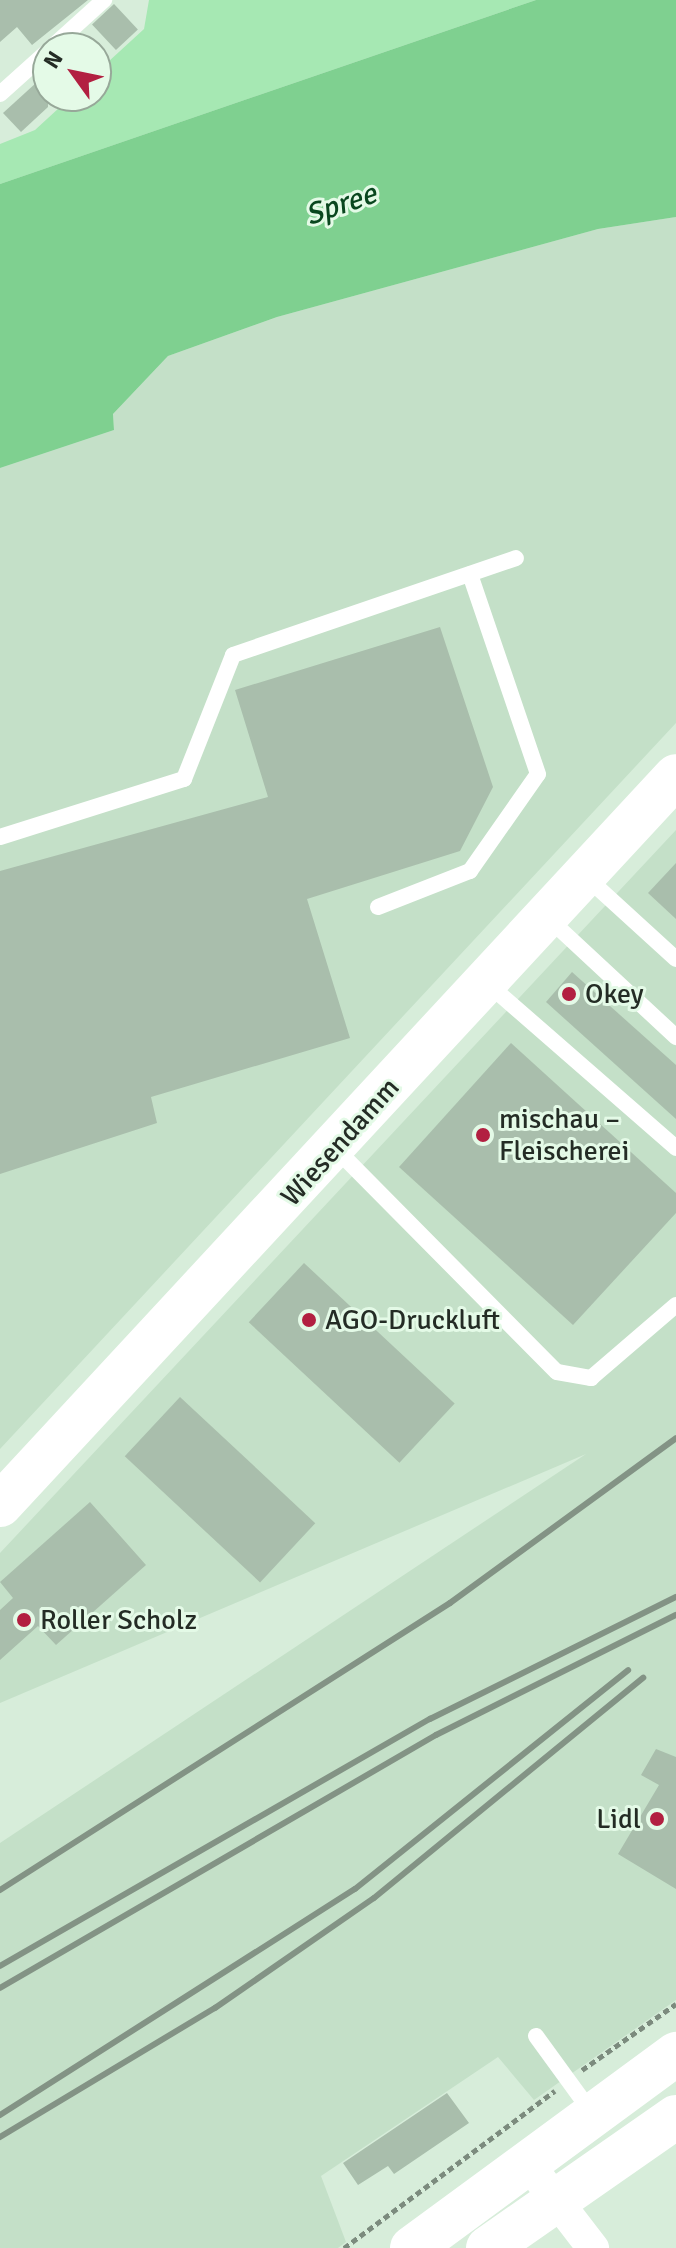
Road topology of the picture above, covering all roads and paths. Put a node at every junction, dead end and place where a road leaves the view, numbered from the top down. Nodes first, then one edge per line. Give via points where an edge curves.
1 (104, 0) edge
2 (68, 32) edge
3 (32, 65) edge
4 (0, 94) edge
5 (516, 558) dead end
6 (470, 574) junction
7 (674, 781) edge
8 (0, 837) edge
9 (584, 875) junction
10 (378, 907) dead end
11 (546, 916) junction
12 (676, 959) edge
13 (486, 982) junction
14 (676, 1037) edge
15 (334, 1147) junction
16 (676, 1148) edge
17 (676, 1305) edge
18 (0, 1505) edge
19 (676, 2004) edge
20 (536, 2036) dead end
21 (676, 2054) edge
22 (580, 2097) junction
23 (676, 2117) edge
24 (526, 2161) junction
25 (558, 2200) junction
26 (344, 2248) edge
27 (412, 2248) edge
28 (488, 2248) edge
29 (593, 2248) edge

1 - 2 lane
3 - 4 lane
5 - 6 lane
6 - 8 lane via 233,655 184,779
6 - 10 lane via 538,774 470,871
7 - 9 street, Wiesendamm
9 - 11 street, Wiesendamm
9 - 12 lane
11 - 13 street, Wiesendamm
11 - 14 lane
13 - 15 street, Wiesendamm
13 - 16 lane
15 - 17 lane via 557,1372 591,1378
15 - 18 street, Wiesendamm
19 - 22 path
20 - 22 lane
21 - 22 street
22 - 24 street
22 - 26 path
23 - 25 street
24 - 25 street
24 - 27 street
25 - 28 street
25 - 29 street

